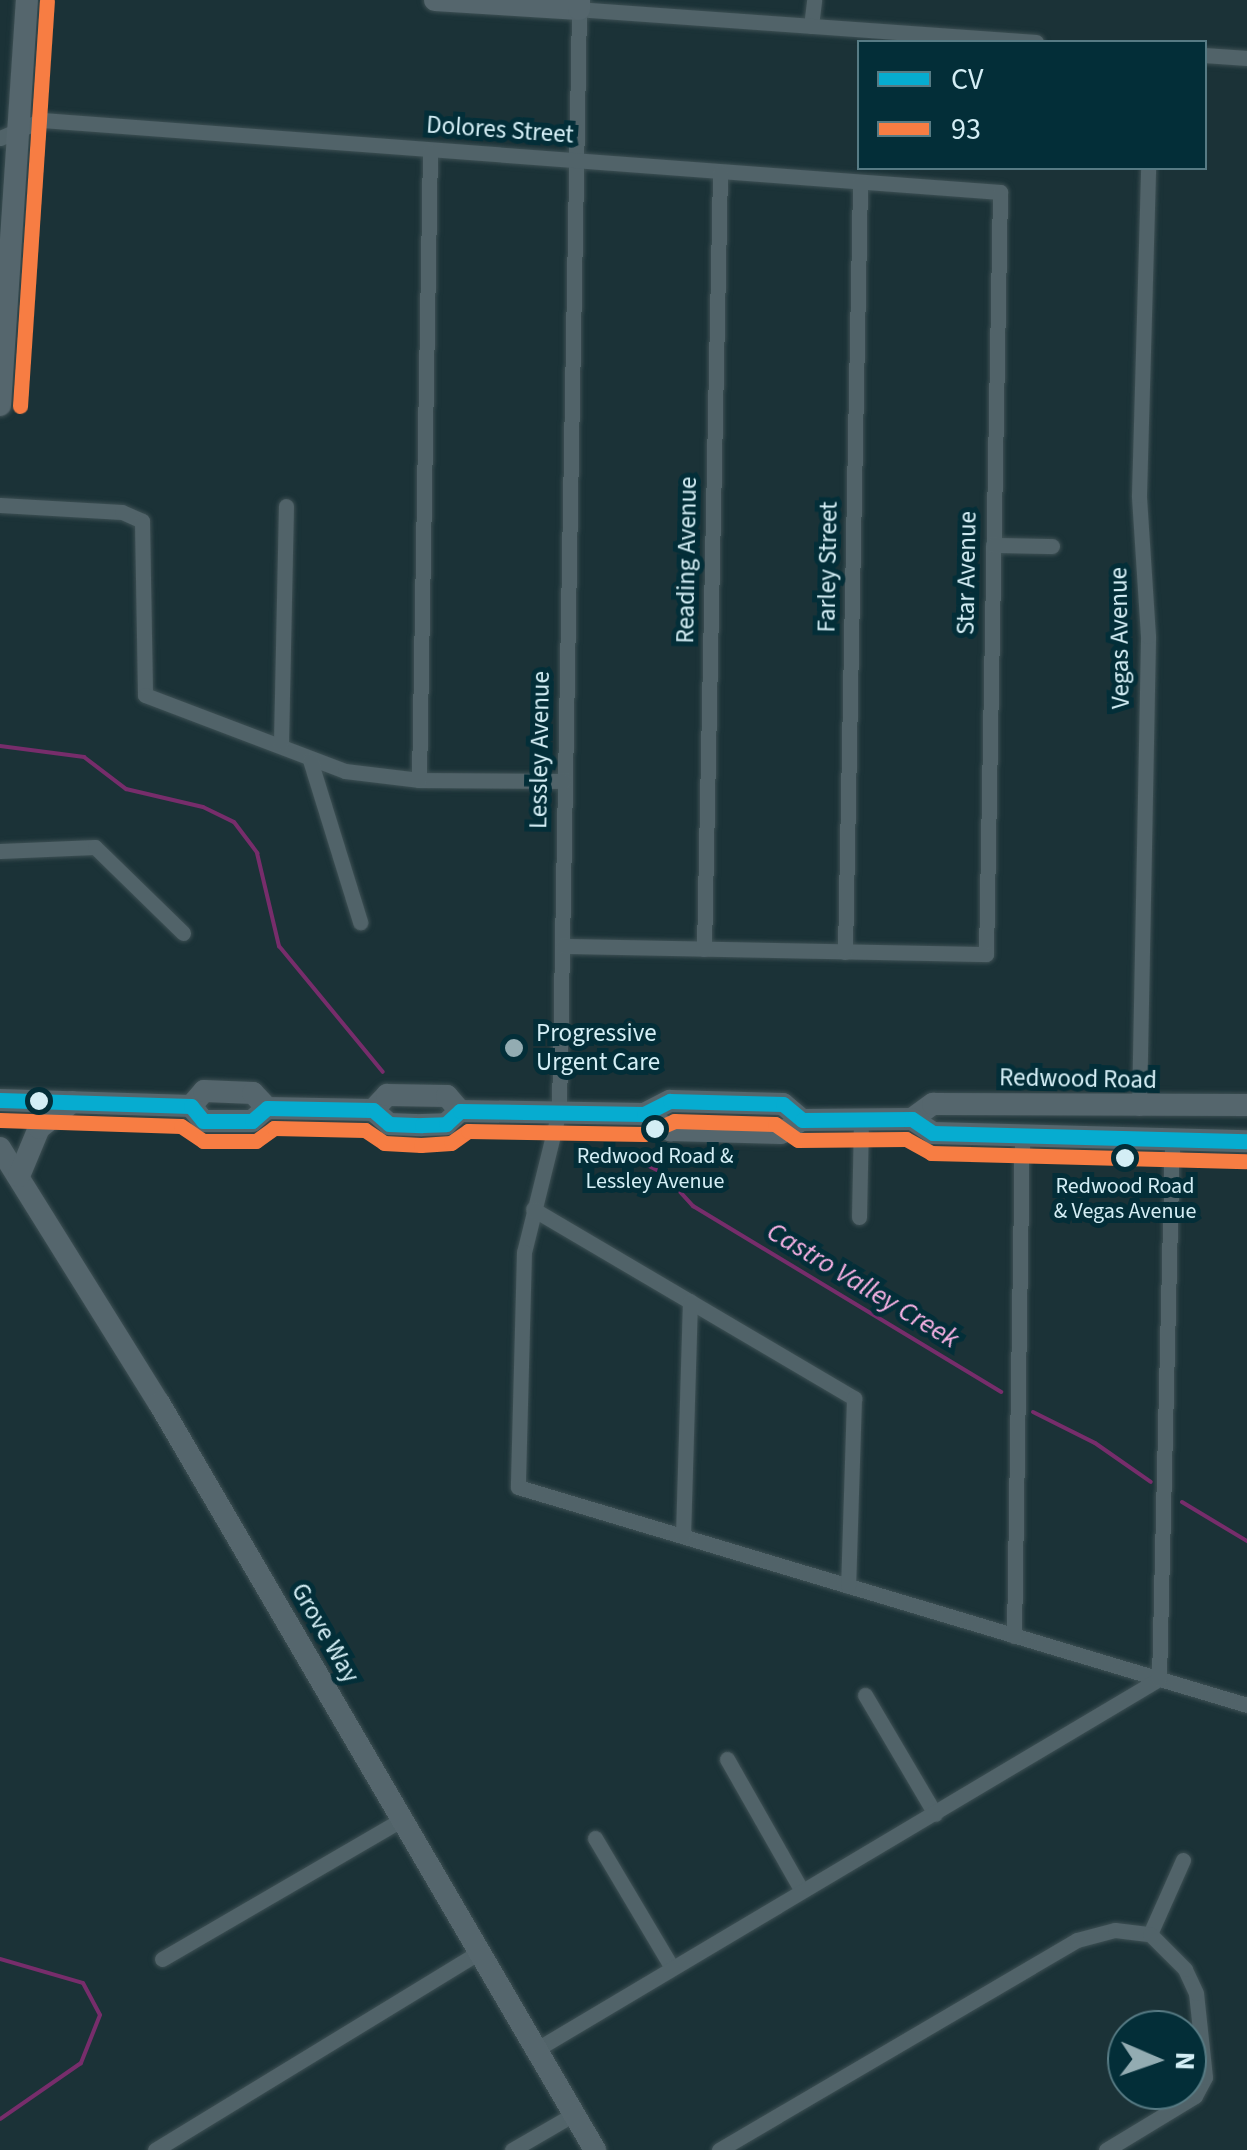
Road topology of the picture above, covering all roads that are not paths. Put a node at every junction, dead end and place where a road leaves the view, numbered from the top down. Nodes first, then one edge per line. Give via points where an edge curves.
1 (27, 0) edge
2 (436, 0) edge
3 (814, 0) edge
4 (579, 5) edge
5 (811, 26) junction
6 (1008, 40) edge
7 (1207, 55) edge
8 (1247, 58) edge
9 (9, 134) edge
10 (430, 150) junction
11 (576, 161) junction
12 (1148, 170) edge
13 (720, 172) junction
14 (860, 183) junction
15 (1000, 192) joint
16 (0, 405) edge
17 (0, 505) edge
18 (286, 506) dead end
19 (993, 545) junction
20 (1052, 546) dead end
21 (281, 743) junction
22 (310, 760) junction
23 (419, 780) junction
24 (564, 781) junction
25 (0, 851) edge
26 (360, 922) dead end
27 (183, 933) dead end
28 (562, 946) junction
29 (704, 949) junction
30 (846, 952) junction
31 (0, 1100) edge
32 (72, 1102) junction
33 (1247, 1105) edge
34 (1139, 1108) junction
35 (559, 1112) junction
36 (912, 1119) junction
37 (861, 1120) junction
38 (1022, 1134) junction
39 (1172, 1138) junction
40 (1247, 1141) edge
41 (0, 1148) edge
42 (18, 1176) junction
43 (534, 1209) junction
44 (859, 1217) dead end
45 (690, 1301) junction
46 (683, 1536) junction
47 (848, 1586) junction
48 (1014, 1636) junction
49 (1159, 1679) junction
50 (865, 1695) dead end
51 (1247, 1705) edge
52 (727, 1759) dead end
53 (935, 1814) junction
54 (403, 1820) junction
55 (595, 1838) dead end
56 (1182, 1860) dead end
57 (801, 1889) junction
58 (1150, 1934) junction
59 (480, 1952) junction
60 (162, 1959) dead end
61 (672, 1966) junction
62 (537, 2049) junction
63 (574, 2114) junction
64 (155, 2150) edge
65 (512, 2150) edge
66 (595, 2150) edge
67 (719, 2150) edge
68 (1106, 2150) edge

1 - 9 main road
2 - 4 main road
3 - 5 street
4 - 5 street
4 - 11 street, Lessley Avenue
5 - 6 street
7 - 8 street
9 - 10 street, Dolores Street via 42,120
9 - 16 main road
10 - 11 street, Dolores Street
10 - 23 street
11 - 13 street, Dolores Street
11 - 24 street, Lessley Avenue
12 - 34 street, Vegas Avenue via 1139,494 1148,636
13 - 14 street, Dolores Street
13 - 29 street, Reading Avenue
14 - 15 street, Dolores Street
14 - 30 street, Farley Street
15 - 19 street, Star Avenue
17 - 21 street via 122,512 142,521 144,695
18 - 21 street
19 - 20 street
19 - 30 street, Star Avenue via 986,954
21 - 22 street
22 - 23 street
22 - 26 street
23 - 24 street
24 - 28 street, Lessley Avenue
25 - 27 street via 95,847
28 - 29 street
28 - 35 street, Lessley Avenue
29 - 30 street
31 - 32 main road, Redwood Road
32 - 35 main road, Redwood Road via 191,1106 204,1091 253,1092 267,1108 373,1110 387,1094 448,1096 460,1111
32 - 42 main road via 39,1128
33 - 34 main road, Redwood Road
34 - 36 main road, Redwood Road via 933,1104
35 - 37 main road, Redwood Road via 644,1114 670,1130 781,1133 802,1120
35 - 43 street, Lessley Avenue
36 - 37 main road, Redwood Road
36 - 38 main road, Redwood Road via 933,1133
37 - 44 street
38 - 39 main road, Redwood Road
38 - 48 street
39 - 40 main road, Redwood Road
39 - 49 street
41 - 42 main road, Grove Way
42 - 54 main road, Grove Way
43 - 45 street
43 - 46 street, Lessley Avenue via 524,1252 518,1487
45 - 46 street
45 - 47 street via 854,1398
46 - 47 street
47 - 48 street
48 - 49 street
49 - 51 street
49 - 53 street
50 - 53 street
52 - 57 street
53 - 57 street
54 - 59 main road, Grove Way
54 - 60 street
55 - 61 street
56 - 58 street
57 - 61 street
58 - 67 street via 1115,1930 1077,1940
58 - 68 street via 1185,1969 1196,1993 1205,2077 1195,2096
59 - 62 main road, Grove Way
59 - 64 street
61 - 62 street
62 - 63 main road, Grove Way
63 - 65 street
63 - 66 main road, Grove Way

